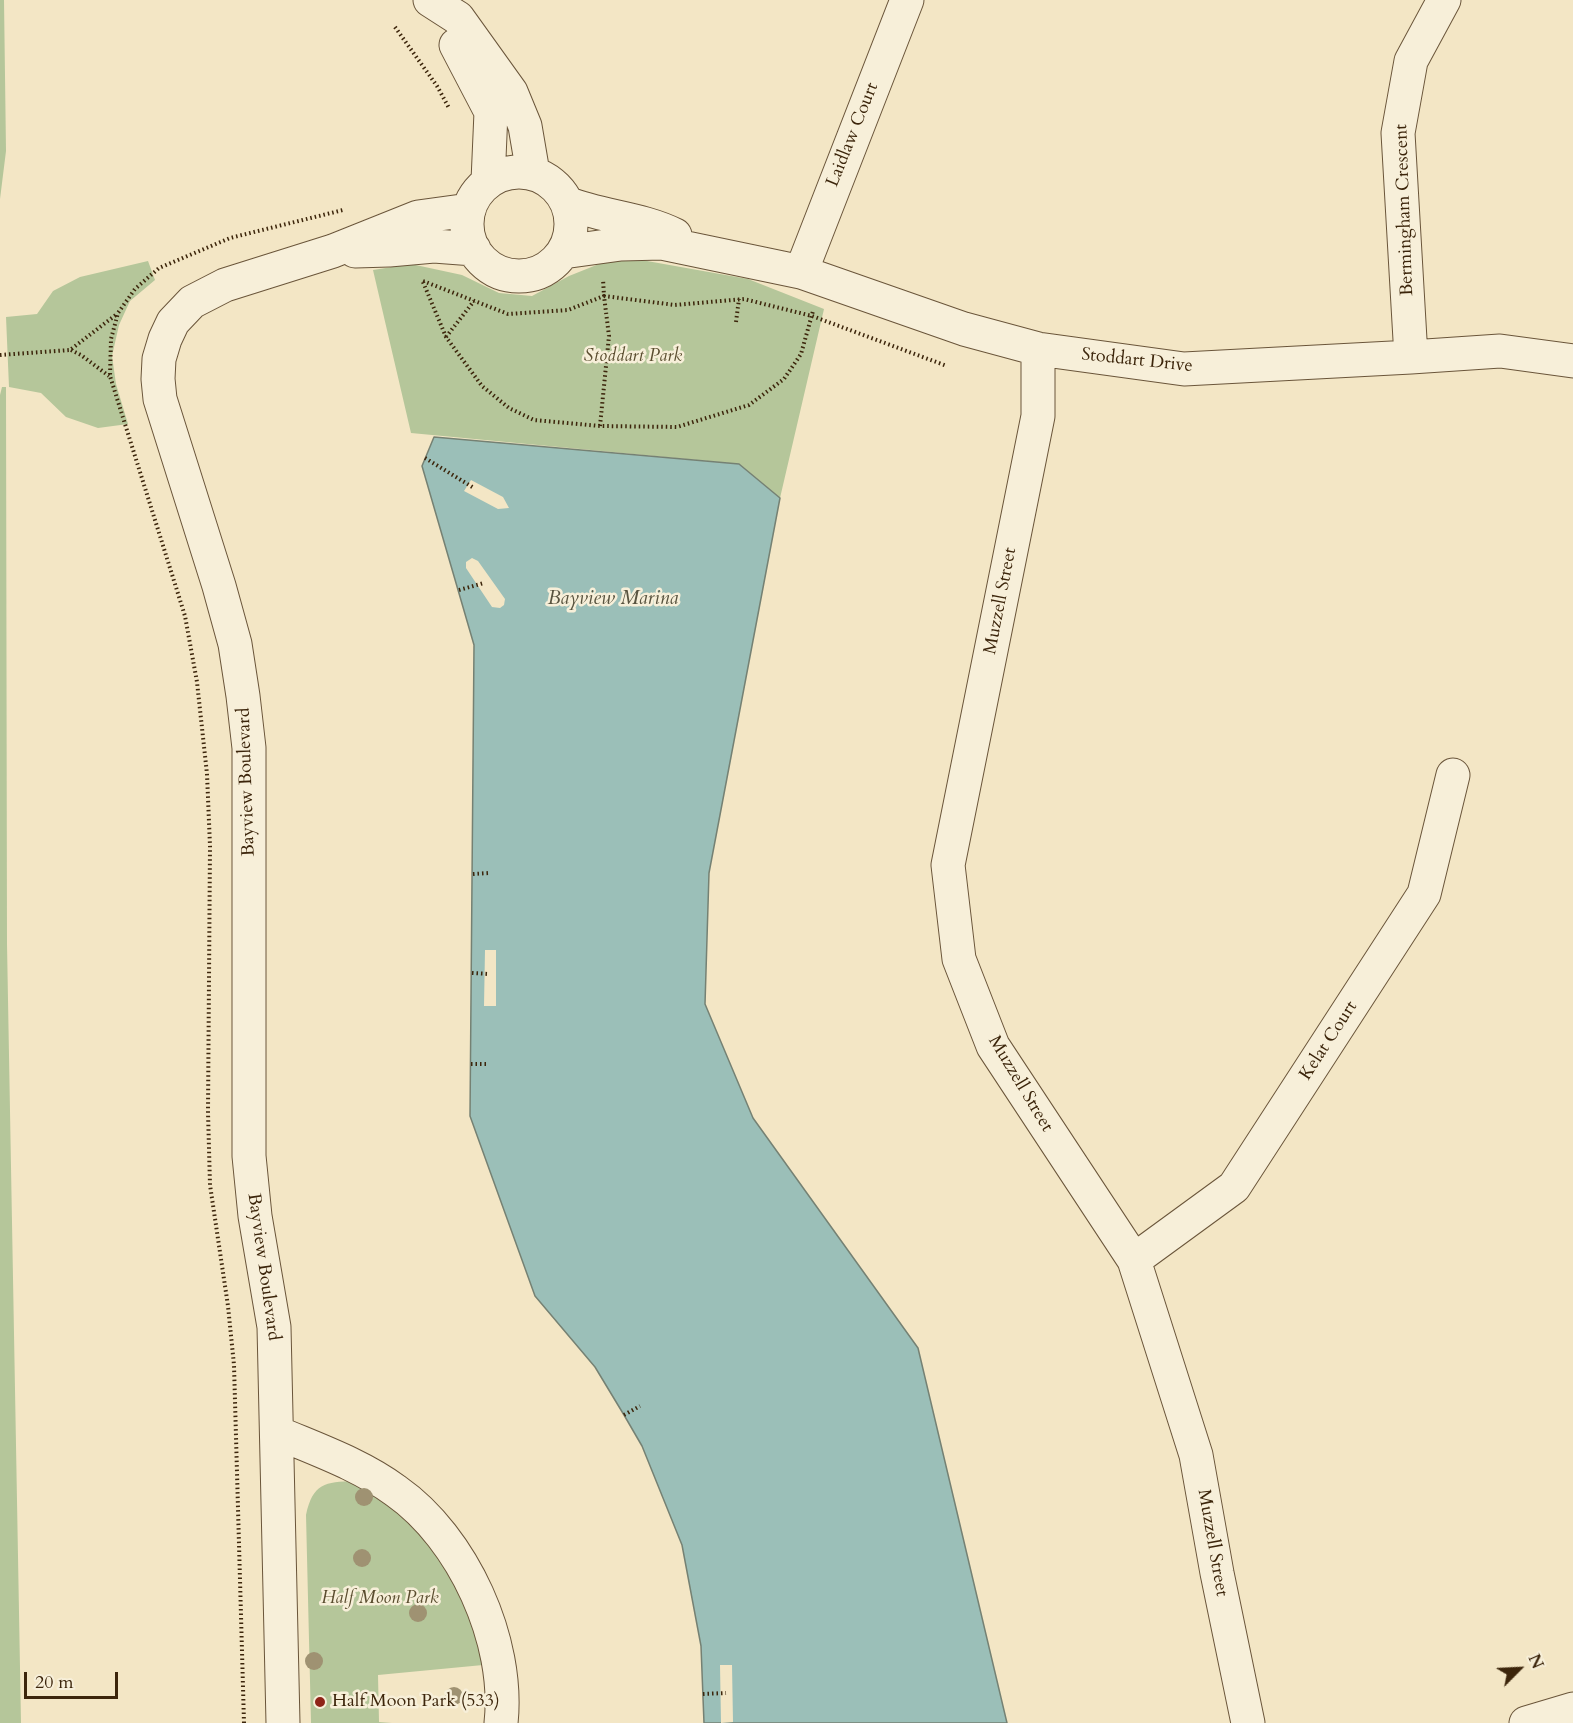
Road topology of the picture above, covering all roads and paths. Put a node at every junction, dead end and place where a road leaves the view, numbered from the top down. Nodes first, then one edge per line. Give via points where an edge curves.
1 (424, 0) edge
2 (430, 0) edge
3 (907, 0) edge
4 (1444, 0) edge
5 (533, 173) junction
6 (488, 181) junction
7 (567, 203) junction
8 (469, 210) junction
9 (420, 247) junction
10 (600, 247) junction
11 (474, 249) junction
12 (333, 251) junction
13 (562, 252) junction
14 (714, 254) junction
15 (812, 275) junction
16 (423, 282) junction
17 (604, 296) junction
18 (474, 301) junction
19 (118, 313) dead end
20 (812, 316) junction
21 (446, 337) junction
22 (1038, 349) junction
23 (70, 350) junction
24 (0, 355) edge
25 (1411, 357) junction
26 (1573, 361) edge
27 (946, 366) dead end
28 (110, 376) dead end
29 (600, 426) junction
30 (425, 458) dead end
31 (474, 488) dead end
32 (484, 583) dead end
33 (459, 590) dead end
34 (1453, 775) dead end
35 (489, 873) dead end
36 (472, 874) dead end
37 (472, 973) dead end
38 (489, 974) dead end
39 (471, 1064) dead end
40 (488, 1065) dead end
41 (1134, 1260) junction
42 (640, 1406) dead end
43 (624, 1415) dead end
44 (278, 1433) junction
45 (726, 1693) dead end
46 (703, 1694) dead end
47 (1573, 1709) edge
48 (283, 1723) edge
49 (501, 1723) edge
50 (1248, 1723) edge
51 (1526, 1723) edge

1 - 6 street via 445,27 491,112
2 - 5 street via 458,18 511,92 525,126
3 - 15 street, Laidlaw Court
4 - 25 street, Bermingham Crescent via 1411,62 1398,133
5 - 6 street via 517,171
5 - 7 street via 553,184
6 - 8 street
7 - 13 street via 571,220
7 - 14 street, Stoddart Drive via 586,211 658,226
8 - 11 street via 467,230
8 - 12 street, Bayview Boulevard via 418,217
9 - 11 street, Bayview Boulevard
9 - 12 street, Bayview Boulevard
9 - 16 path
10 - 13 street, Stoddart Drive
10 - 14 street, Stoddart Drive via 662,243
10 - 17 path
11 - 13 street via 488,265 507,275 528,275 548,267
12 - 44 street, Bayview Boulevard via 237,280 192,302 173,322 165,339 158,379 164,419 235,644 249,748 249,1156 274,1327
14 - 15 street, Stoddart Drive
15 - 20 path
15 - 22 street, Stoddart Drive via 964,329
16 - 18 path
16 - 21 path
17 - 18 path via 568,310 508,314
17 - 20 path via 675,305 744,299
17 - 29 path via 609,336
18 - 21 path
19 - 23 path
20 - 27 path
20 - 29 path via 801,354 784,379 749,405 677,427
21 - 29 path via 482,386 509,408 534,420
22 - 25 street, Stoddart Drive via 1184,369
22 - 41 street, Muzzell Street via 1038,416 948,866 959,959 993,1046
23 - 24 path
23 - 28 path
25 - 26 street, Stoddart Drive via 1500,351
30 - 31 path
32 - 33 path
34 - 41 street, Kelat Court via 1424,894 1234,1187
35 - 36 path
37 - 38 path
39 - 40 path
41 - 50 street, Muzzell Street via 1196,1455
42 - 43 path
44 - 48 street, Bayview Boulevard
44 - 49 street via 368,1472 398,1491 439,1531 471,1580 490,1629 499,1679
45 - 46 path
47 - 51 street

